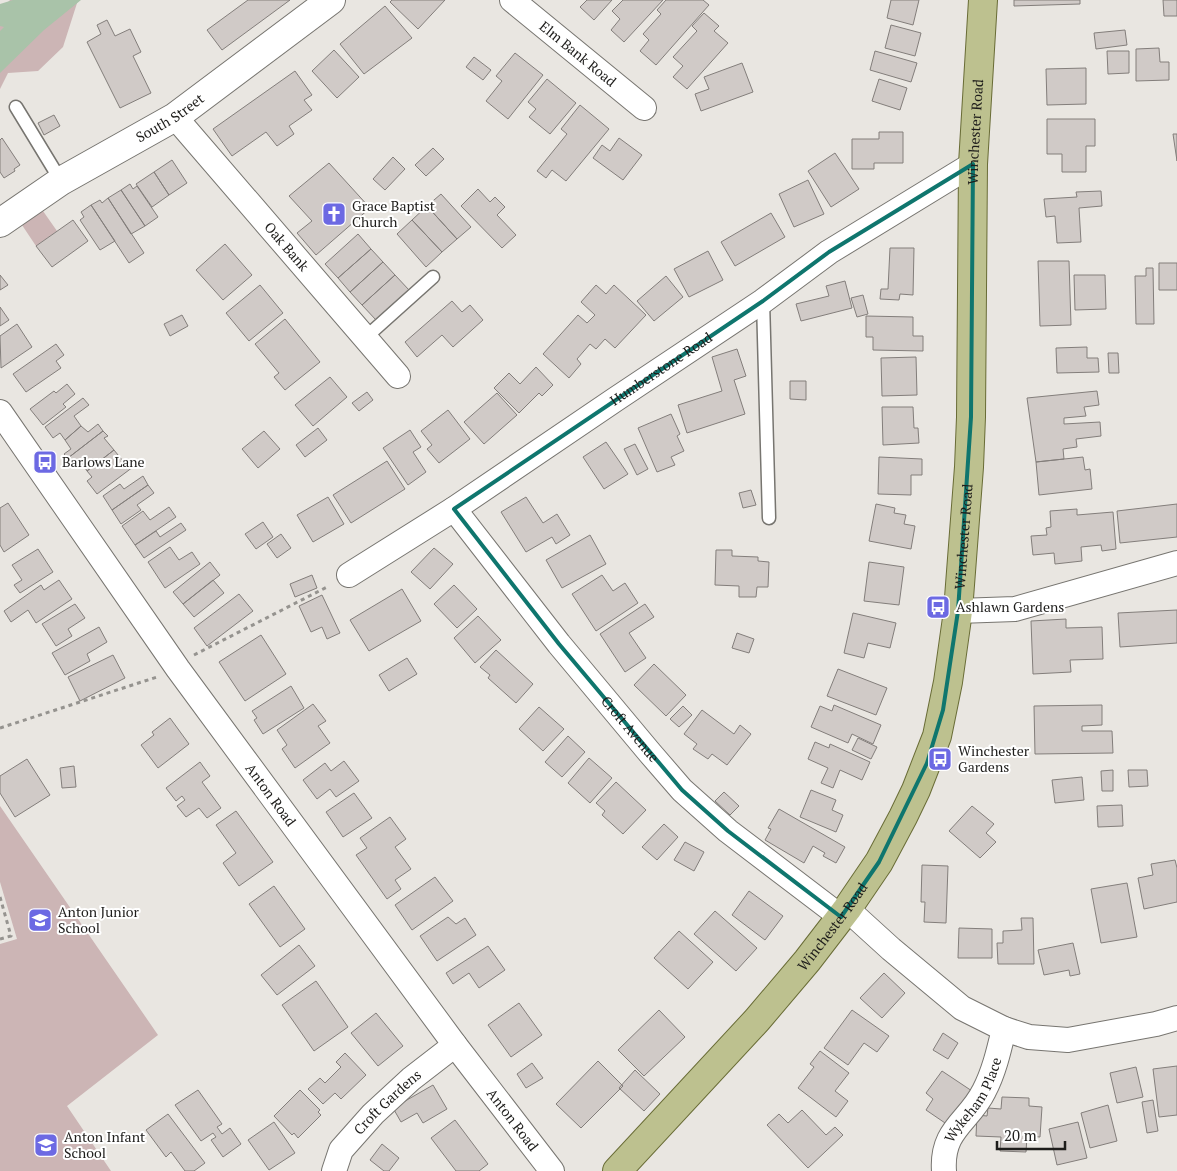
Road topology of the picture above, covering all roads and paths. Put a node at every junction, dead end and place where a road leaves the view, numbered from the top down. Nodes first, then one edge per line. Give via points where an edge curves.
1 (331, 0) edge
2 (512, 0) edge
3 (983, 0) edge
4 (16, 107) dead end
5 (644, 108) dead end
6 (175, 117) junction
7 (973, 164) junction
8 (61, 181) junction
9 (0, 223) edge
10 (433, 277) dead end
11 (763, 301) junction
12 (365, 338) junction
13 (398, 376) dead end
14 (0, 412) edge
15 (454, 509) junction
16 (769, 518) dead end
17 (1177, 563) edge
18 (350, 575) dead end
19 (958, 611) junction
20 (0, 897) edge
21 (844, 913) junction
22 (0, 939) edge
23 (1177, 1018) edge
24 (1004, 1029) junction
25 (455, 1045) junction
26 (334, 1171) edge
27 (552, 1171) edge
28 (617, 1171) edge
29 (944, 1171) edge

1 - 6 street, South Street
2 - 5 street, Elm Bank Road
3 - 7 main road, Winchester Road
4 - 8 lane
6 - 8 street, South Street
6 - 12 street, Oak Bank
7 - 11 street, Humberstone Road via 829,252
7 - 19 main road, Winchester Road via 971,418
8 - 9 street, South Street
10 - 12 lane
11 - 15 street, Humberstone Road
11 - 16 lane
12 - 13 street, Oak Bank
14 - 25 street, Anton Road via 178,668
15 - 18 street, Humberstone Road
15 - 21 street, Croft Avenue via 559,644 682,790 728,831
17 - 19 street via 1016,609
19 - 21 main road, Winchester Road via 944,710 934,745 899,825 879,862
20 - 22 path via 11,936
21 - 24 street via 962,1008
21 - 28 main road, Winchester Road via 757,1020
23 - 24 street via 1068,1040 1029,1037
24 - 29 street, Wykeham Place via 984,1093 952,1132 943,1158
25 - 26 street, Croft Gardens via 373,1114 342,1150
25 - 27 street, Anton Road

